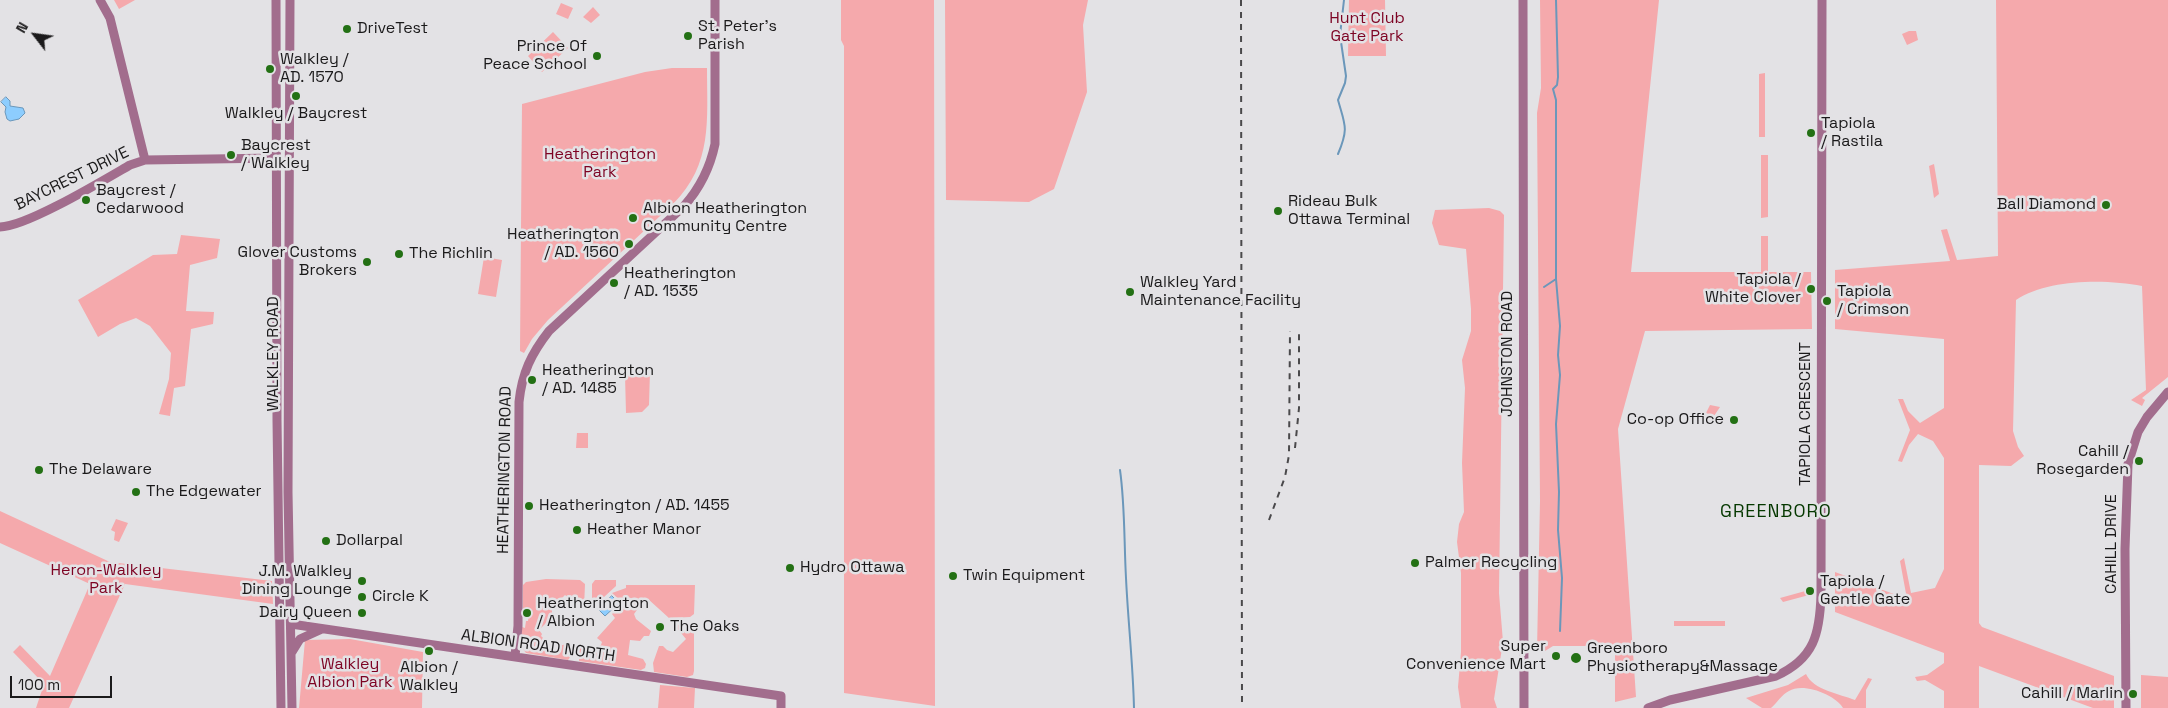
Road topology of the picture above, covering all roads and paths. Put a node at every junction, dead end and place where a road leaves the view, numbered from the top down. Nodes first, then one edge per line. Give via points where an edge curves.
1 (100, 0) edge
2 (276, 0) edge
3 (290, 0) edge
4 (715, 0) edge
5 (1523, 0) edge
6 (1822, 0) edge
7 (277, 158) junction
8 (146, 160) junction
9 (0, 227) edge
10 (2168, 392) edge
11 (291, 624) junction
12 (323, 629) junction
13 (291, 654) junction
14 (515, 656) junction
15 (281, 708) edge
16 (292, 708) edge
17 (781, 708) edge
18 (1524, 708) edge
19 (1648, 708) edge
20 (2126, 708) edge

1 - 8 street via 110,18
2 - 7 street, WALKLEY ROAD
3 - 11 street, WALKLEY ROAD via 288,492
4 - 14 street, HEATHERINGTON ROAD via 715,144 698,189 673,217 549,331 533,352 523,377
5 - 18 street, JOHNSTON ROAD
6 - 19 street, TAPIOLA CRESCENT via 1819,628 1811,648 1787,671
7 - 8 street, BAYCREST DRIVE
7 - 15 street, WALKLEY ROAD
8 - 9 street, BAYCREST DRIVE via 130,165 26,220
10 - 20 street, CAHILL DRIVE via 2146,417 2132,445 2128,464
11 - 12 street, ALBION ROAD NORTH
11 - 13 street, WALKLEY ROAD
12 - 13 street via 300,639
12 - 14 street, ALBION ROAD NORTH
13 - 16 street, WALKLEY ROAD
14 - 17 street, ALBION ROAD NORTH via 781,696

